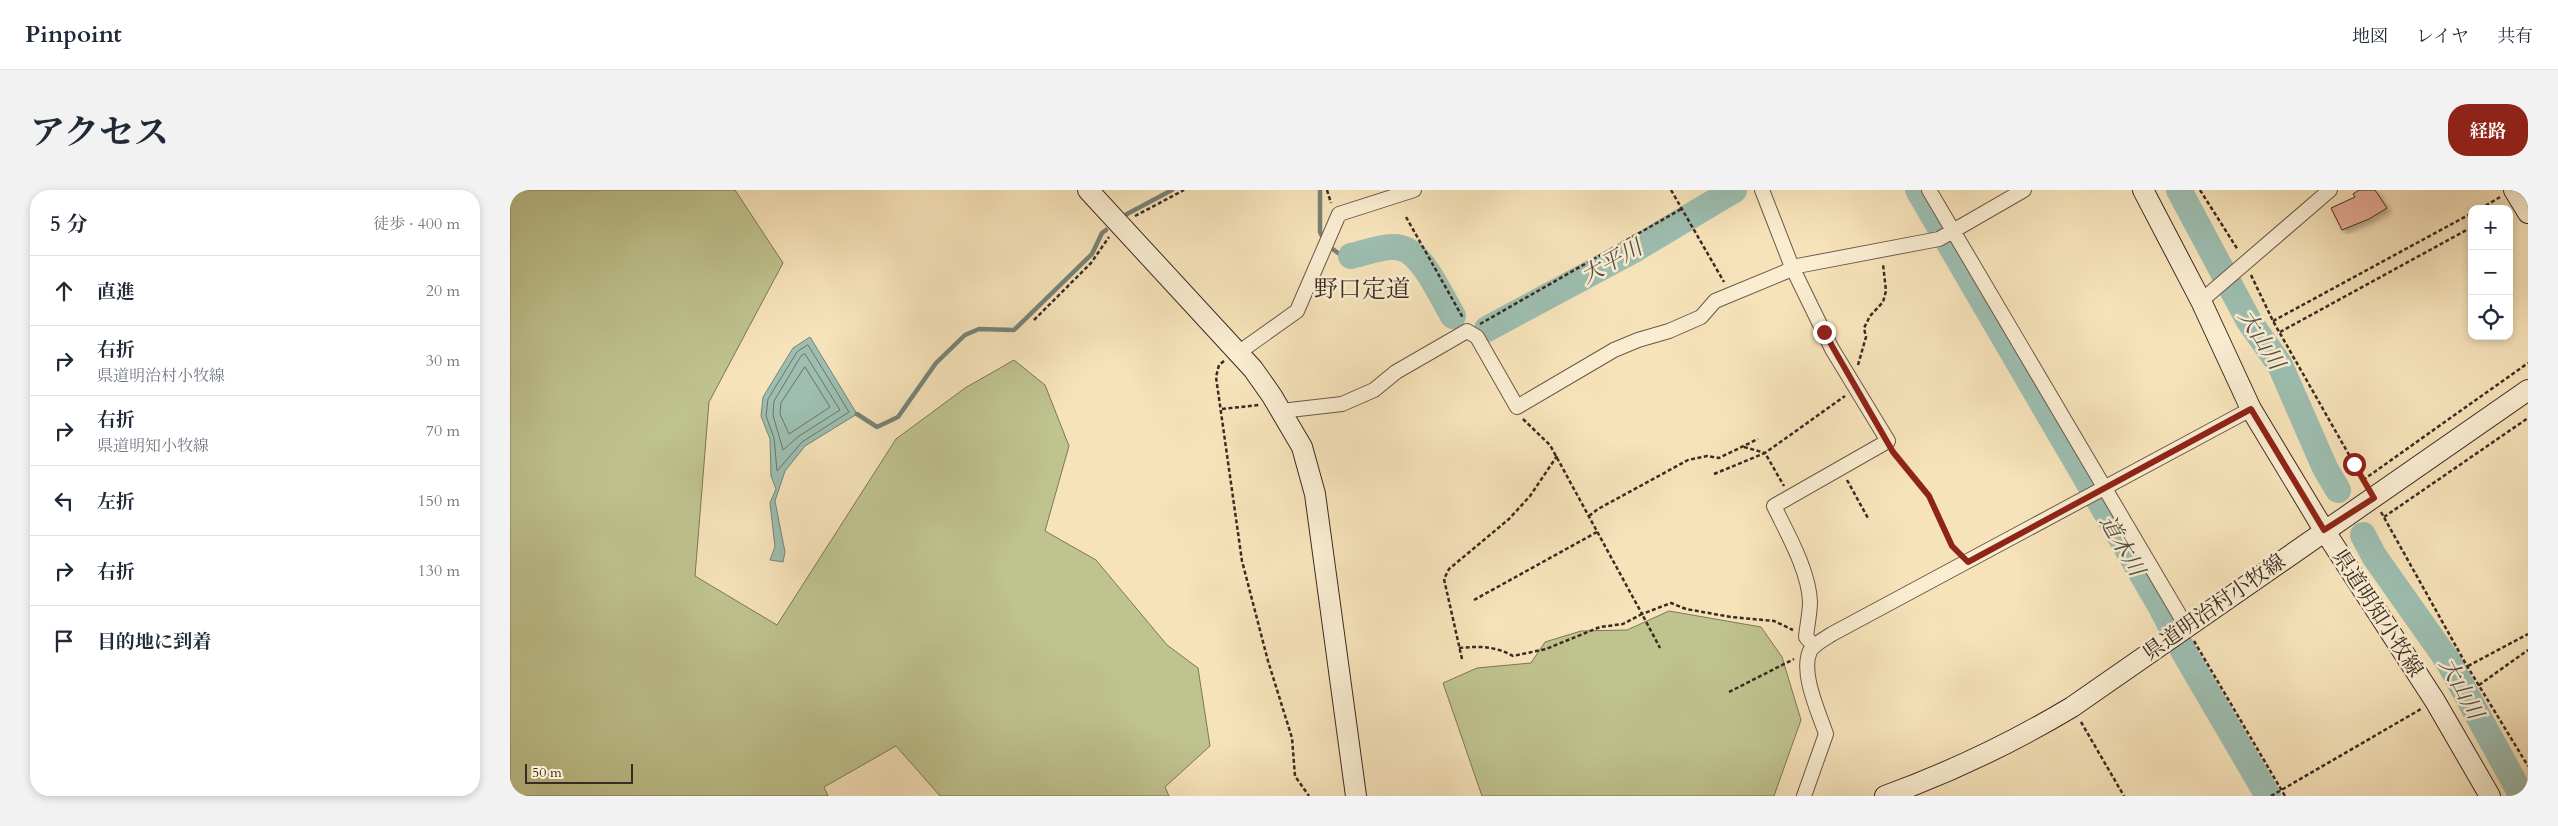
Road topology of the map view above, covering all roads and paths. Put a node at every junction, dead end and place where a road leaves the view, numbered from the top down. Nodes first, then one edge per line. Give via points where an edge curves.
1 (1088, 190) edge
2 (1184, 190) edge
3 (1414, 190) edge
4 (1672, 190) edge
5 (1762, 190) edge
6 (1930, 190) edge
7 (2024, 190) edge
8 (2143, 190) edge
9 (2200, 190) edge
10 (2330, 190) edge
11 (2509, 192) edge
12 (2487, 205) edge
13 (1682, 208) junction
14 (2528, 213) edge
15 (2468, 215) edge
16 (1406, 217) dead end
17 (1120, 226) junction
18 (2468, 229) edge
19 (1947, 234) junction
20 (1881, 250) junction
21 (2241, 266) junction
22 (1792, 267) junction
23 (1730, 293) junction
24 (2207, 296) junction
25 (1034, 320) dead end
26 (2273, 321) junction
27 (1467, 331) junction
28 (2280, 332) junction
29 (1237, 352) junction
30 (2528, 363) edge
31 (1855, 384) junction
32 (2528, 390) edge
33 (1276, 404) junction
34 (1516, 407) junction
35 (1222, 409) junction
36 (2251, 409) junction
37 (2528, 418) edge
38 (1758, 439) dead end
39 (1887, 442) junction
40 (1743, 447) junction
41 (1765, 453) junction
42 (1557, 456) junction
43 (1840, 468) junction
44 (1714, 474) dead end
45 (2363, 480) junction
46 (2098, 491) junction
47 (1791, 496) junction
48 (2374, 498) junction
49 (1589, 516) junction
50 (2384, 516) junction
51 (1869, 520) dead end
52 (2324, 530) junction
53 (1598, 531) junction
54 (1968, 562) junction
55 (1474, 600) dead end
56 (1642, 614) junction
57 (2186, 626) junction
58 (2528, 634) edge
59 (1810, 645) junction
60 (1459, 648) junction
61 (1660, 648) dead end
62 (2528, 650) edge
63 (1462, 659) dead end
64 (2468, 666) junction
65 (2479, 685) junction
66 (1729, 692) dead end
67 (2434, 701) junction
68 (2072, 706) junction
69 (2528, 766) edge
70 (2282, 790) junction
71 (1309, 796) edge
72 (1356, 796) edge
73 (1804, 796) edge
74 (1885, 796) edge
75 (2124, 796) edge
76 (2271, 796) edge
77 (2285, 796) edge
78 (2490, 796) edge

1 - 17 main road
2 - 17 path
3 - 29 street via 1339,214 1297,311
4 - 13 path
5 - 22 street
6 - 19 street
7 - 19 street
8 - 24 main road, 県道明知小牧線
9 - 21 path
10 - 21 street
11 - 12 path
11 - 14 main road
13 - 23 path
13 - 27 path
15 - 26 path
16 - 27 path via 1461,313
17 - 25 path via 1091,263
17 - 29 main road
18 - 28 path
19 - 20 street
19 - 46 street
20 - 22 street
20 - 31 path via 1886,291 1864,328 1866,337
21 - 24 street
21 - 26 path
22 - 23 street
22 - 31 street via 1832,349
23 - 34 street via 1715,301 1701,317 1614,350
24 - 36 main road, 県道明知小牧線
26 - 28 path
27 - 33 street via 1396,372 1374,390 1342,404
27 - 34 street via 1477,338
28 - 45 path
29 - 33 main road
29 - 35 path via 1219,365 1216,378
30 - 45 path
31 - 39 street
31 - 41 path
32 - 48 main road, 県道明治村小牧線
33 - 35 path
33 - 72 main road via 1302,447 1315,494
34 - 42 path
35 - 71 path via 1242,561 1292,738 1295,776
36 - 46 street
36 - 52 main road, 県道明知小牧線
37 - 50 path
38 - 40 path
39 - 43 street
39 - 54 path via 1929,496 1952,546
40 - 41 path
40 - 49 path via 1719,458 1707,456 1688,460
41 - 44 path
41 - 47 path
42 - 49 path
42 - 60 path via 1530,496 1509,519 1449,569 1444,579
43 - 47 street
43 - 51 path
45 - 48 path
46 - 54 street
46 - 57 street
47 - 59 street via 1774,506 1808,591
48 - 50 path
48 - 52 main road, 県道明治村小牧線
49 - 53 path
50 - 64 path
52 - 57 main road, 県道明治村小牧線
52 - 67 main road, 県道明知小牧線
53 - 55 path
53 - 56 path
54 - 59 street
56 - 59 path via 1671,603 1731,617 1774,620
56 - 60 path via 1623,624 1600,627 1546,649 1513,656 1499,648
56 - 61 path
57 - 68 main road, 県道明治村小牧線
57 - 70 path
58 - 64 path
59 - 66 path
59 - 73 street via 1810,690 1826,734
60 - 63 path
62 - 65 path
64 - 65 path
65 - 69 path
67 - 70 path
67 - 78 main road, 県道明知小牧線
68 - 74 main road, 県道明治村小牧線 via 1995,751
68 - 75 path
70 - 76 path
70 - 77 path

